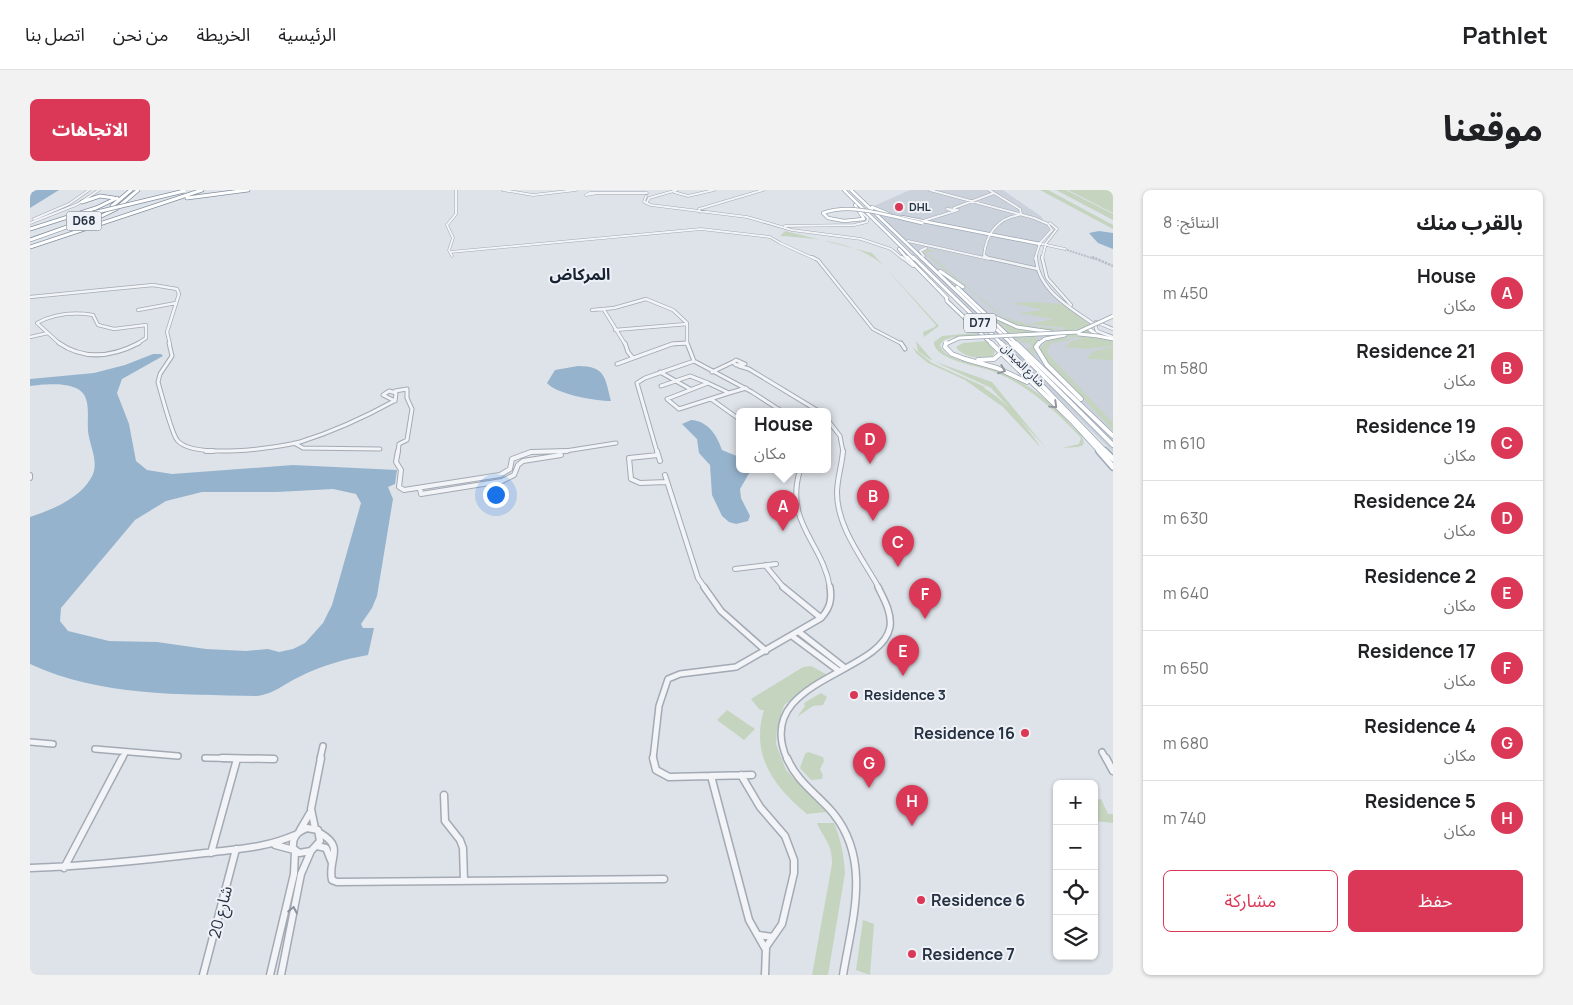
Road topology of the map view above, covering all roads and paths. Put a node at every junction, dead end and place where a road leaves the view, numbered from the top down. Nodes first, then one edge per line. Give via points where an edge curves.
1 (88, 190) edge
2 (96, 190) edge
3 (99, 190) edge
4 (130, 190) edge
5 (140, 190) edge
6 (188, 190) edge
7 (202, 190) edge
8 (248, 190) edge
9 (457, 190) edge
10 (503, 190) edge
11 (546, 190) edge
12 (576, 190) edge
13 (667, 190) edge
14 (672, 190) edge
15 (679, 190) edge
16 (714, 190) edge
17 (763, 190) edge
18 (844, 190) edge
19 (851, 190) edge
20 (932, 190) edge
21 (989, 190) edge
22 (610, 191) edge
23 (630, 191) edge
24 (597, 193) dead end
25 (83, 194) junction
26 (550, 194) junction
27 (653, 194) junction
28 (995, 194) junction
29 (646, 195) junction
30 (963, 198) junction
31 (860, 199) junction
32 (972, 201) junction
33 (82, 202) junction
34 (982, 204) junction
35 (710, 205) junction
36 (674, 208) junction
37 (686, 208) junction
38 (56, 209) junction
39 (698, 210) junction
40 (859, 210) junction
41 (952, 210) junction
42 (80, 213) junction
43 (1013, 213) junction
44 (1022, 213) junction
45 (124, 215) junction
46 (879, 217) junction
47 (916, 220) junction
48 (928, 220) junction
49 (30, 222) edge
50 (932, 223) junction
51 (884, 230) junction
52 (30, 231) edge
53 (977, 233) junction
54 (990, 235) junction
55 (1004, 238) junction
56 (30, 241) edge
57 (908, 241) junction
58 (1039, 244) junction
59 (1045, 245) junction
60 (30, 247) edge
61 (1065, 249) tunnel mouth
62 (450, 252) junction
63 (984, 254) junction
64 (974, 255) junction
65 (452, 256) dead end
66 (924, 256) junction
67 (991, 259) junction
68 (913, 266) junction
69 (1038, 270) junction
70 (940, 271) junction
71 (1044, 271) junction
72 (30, 297) edge
73 (946, 297) junction
74 (176, 303) junction
75 (138, 310) dead end
76 (592, 310) dead end
77 (604, 310) junction
78 (1113, 316) edge
79 (687, 324) junction
80 (1088, 328) junction
81 (1097, 328) junction
82 (1108, 328) junction
83 (1113, 329) edge
84 (615, 330) junction
85 (48, 333) junction
86 (991, 333) junction
87 (1064, 334) junction
88 (1098, 336) junction
89 (30, 337) edge
90 (1112, 337) edge
91 (897, 341) junction
92 (686, 343) junction
93 (898, 347) dead end
94 (905, 349) dead end
95 (1000, 353) junction
96 (633, 358) junction
97 (967, 359) junction
98 (694, 360) junction
99 (617, 364) dead end
100 (736, 364) junction
101 (745, 364) junction
102 (749, 369) junction
103 (660, 372) junction
104 (714, 372) junction
105 (675, 381) junction
106 (708, 383) junction
107 (661, 386) dead end
108 (1035, 387) junction
109 (746, 388) junction
110 (690, 389) junction
111 (395, 392) junction
112 (729, 393) junction
113 (711, 398) junction
114 (394, 401) junction
115 (777, 408) edge
116 (813, 408) edge
117 (736, 417) edge
118 (1098, 421) junction
119 (831, 424) edge
120 (1113, 436) edge
121 (294, 443) junction
122 (616, 443) dead end
123 (1113, 445) edge
124 (380, 449) dead end
125 (658, 454) junction
126 (561, 455) dead end
127 (1113, 459) edge
128 (660, 461) dead end
129 (1113, 467) edge
130 (799, 473) edge
131 (665, 475) dead end
132 (667, 482) junction
133 (420, 489) junction
134 (776, 564) dead end
135 (765, 565) junction
136 (735, 569) dead end
137 (821, 618) junction
138 (799, 632) junction
139 (792, 636) junction
140 (820, 648) junction
141 (766, 651) junction
142 (814, 652) junction
143 (845, 668) junction
144 (839, 671) junction
145 (30, 742) edge
146 (53, 744) dead end
147 (323, 746) dead end
148 (95, 750) dead end
149 (1102, 752) dead end
150 (125, 753) junction
151 (178, 756) dead end
152 (205, 758) dead end
153 (237, 759) junction
154 (274, 760) dead end
155 (1113, 771) edge
156 (741, 775) junction
157 (752, 775) dead end
158 (711, 776) junction
159 (444, 796) dead end
160 (311, 809) junction
161 (317, 831) junction
162 (297, 833) junction
163 (274, 844) junction
164 (236, 849) junction
165 (314, 849) junction
166 (295, 850) junction
167 (211, 853) junction
168 (332, 864) junction
169 (30, 868) edge
170 (64, 868) junction
171 (664, 879) dead end
172 (464, 881) junction
173 (758, 935) junction
174 (773, 937) junction
175 (287, 942) junction
176 (276, 944) junction
177 (766, 950) junction
178 (203, 975) edge
179 (270, 975) edge
180 (281, 975) edge
181 (765, 975) edge
182 (843, 975) edge

1 - 25 street
2 - 49 street via 77,203
3 - 33 street
4 - 42 highway
4 - 56 highway, D68 via 113,206 95,216
5 - 56 highway, D68 via 99,218 41,240
6 - 52 highway, bridge
7 - 45 highway
8 - 45 highway via 183,199
9 - 62 street via 456,214 447,225 453,238
10 - 26 street via 531,195
11 - 26 street
12 - 26 street
13 - 27 street
14 - 27 street
15 - 16 street via 674,192 686,196
15 - 27 street
17 - 35 street
18 - 40 main road
18 - 51 main road, شارع الميدان / D77
19 - 31 main road, شارع الميدان / D77
20 - 30 street
21 - 28 street
22 - 23 street
22 - 24 street
23 - 27 street
23 - 29 street
25 - 38 street
25 - 38 street
27 - 29 street
27 - 37 street via 648,203
28 - 32 street
28 - 44 street
29 - 36 street via 645,204
30 - 32 street
30 - 32 street
31 - 46 main road, شارع الميدان / D77
31 - 47 main road via 883,212
32 - 34 street
32 - 34 street
32 - 34 street
32 - 41 street
32 - 41 street
33 - 42 highway via 100,196 114,198
33 - 49 street
34 - 43 street
35 - 37 street
35 - 39 street
36 - 39 street
36 - 39 street
37 - 39 street
38 - 49 street
39 - 40 street via 793,226 867,222 867,217
39 - 68 street via 866,240 893,250
40 - 53 main road, bridge via 863,219 844,221 828,218 823,213 845,210 922,223
41 - 48 street
42 - 52 highway
43 - 44 street
43 - 44 street
43 - 54 street
44 - 58 street via 1052,228
44 - 59 street via 1056,227
45 - 60 highway
46 - 57 main road
46 - 123 main road, شارع الميدان / D77
47 - 48 street
47 - 50 main road
48 - 50 street
50 - 53 main road
51 - 68 main road
51 - 86 main road, شارع الميدان / D77
53 - 54 main road
53 - 54 main road
54 - 55 main road
54 - 55 main road
54 - 63 street
55 - 58 main road
57 - 64 street
57 - 66 main road
58 - 59 street
58 - 69 street
59 - 61 street
59 - 71 street via 1042,256
62 - 65 street
62 - 91 street via 698,229 763,237 818,260 873,329
63 - 64 street
63 - 67 street
64 - 67 street
66 - 69 street via 921,250 932,248
66 - 70 main road
67 - 69 street
68 - 73 main road
69 - 71 street
69 - 81 street via 1056,295
70 - 87 main road, bridge via 997,318 1013,326
70 - 118 main road
71 - 82 street via 1054,288 1070,304
72 - 74 street via 158,285 177,289
73 - 86 main road
73 - 95 main road via 946,301
74 - 75 street
74 - 121 street via 167,335 172,358 158,380 164,406 178,440 192,449 211,452
76 - 77 street
77 - 79 street via 647,299 676,312
77 - 84 street
78 - 80 main road, bridge
79 - 84 street
79 - 92 street
80 - 87 main road, bridge
80 - 88 main road, bridge
81 - 82 street
81 - 90 street via 1098,332
82 - 83 street
84 - 96 street via 624,340 628,355
85 - 85 street via 66,349 96,357 110,355 141,342 146,338 147,328 139,325 105,328 98,326 93,315 78,314 40,320 37,324
85 - 89 street
86 - 127 main road, شارع الميدان / D77
87 - 88 main road, bridge
87 - 97 main road, bridge via 962,340 951,344 953,352
87 - 118 main road via 1046,339 1038,344 1036,351
88 - 90 main road
91 - 93 street
91 - 94 street
92 - 96 street via 672,344
92 - 98 street
95 - 97 main road via 998,358 991,360
95 - 108 main road
96 - 99 street
97 -> 108 main road via 1003,370
98 - 103 street
98 - 104 street
100 - 101 street
100 - 101 street via 739,360
100 - 102 street
100 - 104 street
101 - 102 street
102 - 116 street
103 - 105 street
103 - 125 street via 641,379 637,385
104 - 109 street
105 - 106 street via 690,376
105 - 107 street
105 - 110 street
106 - 110 street
106 - 112 street
108 -> 129 main road via 1087,436
109 - 112 street
109 - 115 street
110 - 113 street via 667,399 679,408
111 - 114 street
111 - 114 street via 383,394
111 - 133 street via 407,389 412,409 407,440 398,444 399,487 407,491
112 - 113 street
113 - 117 street
114 - 121 street via 371,414
118 - 120 main road
119 - 143 street via 841,436 845,452 837,491 840,512 886,605 890,620 888,634 881,644
121 - 124 street via 303,448
122 - 133 street via 553,453 529,453 512,459 510,469 500,475
125 - 128 street
125 - 132 street via 628,458 630,478 640,483
126 - 133 street via 523,461 514,475 502,481 421,494
130 - 137 street via 795,491 798,516 833,593 830,609
131 - 132 street
132 - 141 street via 695,572 706,591 727,618
134 - 135 street
135 - 136 street
135 - 137 street via 786,592
137 - 138 street
138 - 139 street
138 - 140 street
139 - 141 street
139 - 142 street
140 - 142 street
140 - 143 street
141 - 158 street via 731,668 675,675 664,684 655,740 655,767 660,774 669,777
142 - 144 street
143 - 144 street
144 - 182 street via 793,704 783,722 782,736 790,767 841,824 855,855 858,879
145 - 146 street
147 - 160 street
148 - 150 street
149 - 155 street
150 - 151 street
150 - 170 street
152 - 153 street
153 - 154 street
153 - 167 street
156 - 157 street
156 - 158 street
156 - 174 street via 760,807 785,836 793,854 794,873 782,924
158 - 173 street via 749,920
159 - 172 street via 445,821 463,848
160 - 161 street
160 - 162 street
161 - 162 street via 307,828
161 - 165 street via 320,838
161 - 168 street via 334,844
162 - 163 street
162 - 166 street via 292,842
163 - 164 street
163 - 166 street
164 - 167 street
164 - 178 street, شارع 20
165 - 166 street via 303,853
165 - 168 street via 326,848
175 -> 165 street via 301,874
166 - 176 street via 294,874
167 - 170 street
168 - 172 street via 331,878 337,882
169 - 170 street
171 - 172 street
173 - 174 street
173 - 177 street
174 - 177 street
175 - 176 street
175 - 180 street
176 - 179 street
177 - 181 street

